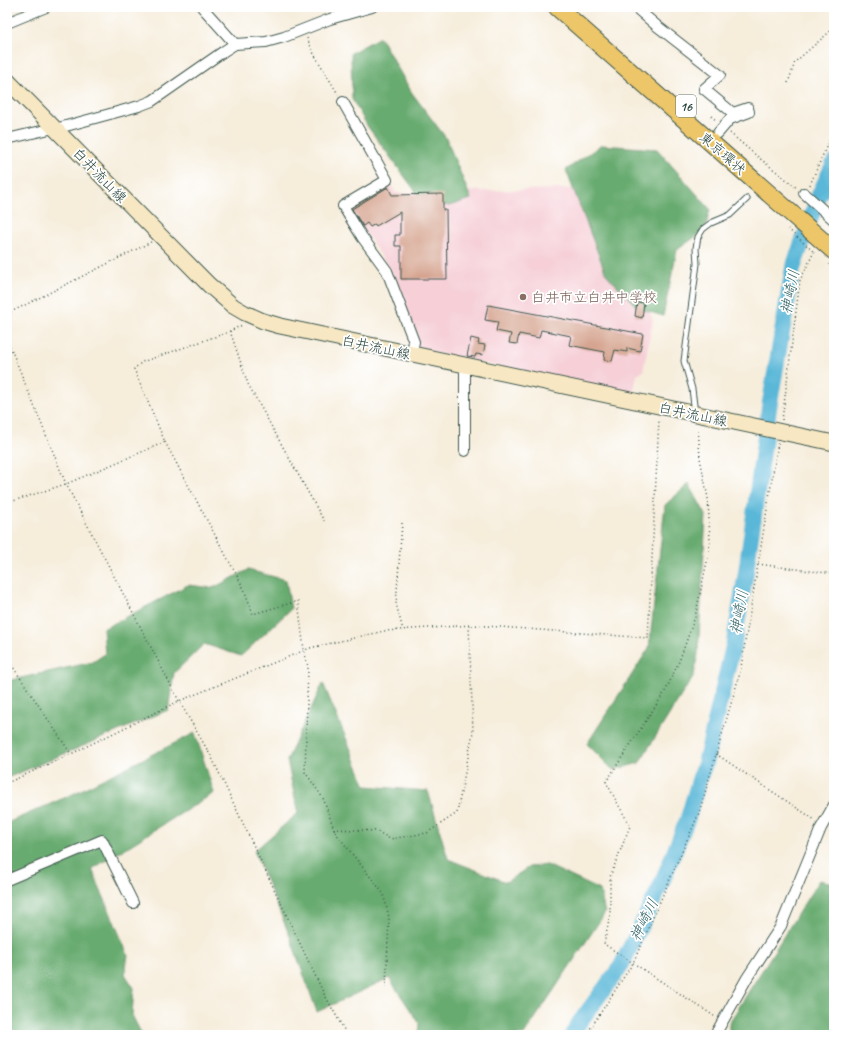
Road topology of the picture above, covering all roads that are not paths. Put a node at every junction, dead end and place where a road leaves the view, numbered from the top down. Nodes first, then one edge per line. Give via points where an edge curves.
1 (46, 7) edge
2 (202, 7) edge
3 (372, 7) edge
4 (557, 7) edge
5 (574, 7) edge
6 (635, 7) edge
7 (347, 10) edge
8 (7, 23) edge
9 (235, 44) junction
10 (7, 80) edge
11 (343, 102) road end
12 (55, 128) junction
13 (721, 129) junction
14 (7, 139) edge
15 (747, 199) dead end
16 (796, 211) junction
17 (823, 234) edge
18 (834, 251) edge
19 (411, 354) junction
20 (465, 366) junction
21 (696, 415) junction
22 (834, 444) edge
23 (465, 451) dead end
24 (834, 805) edge
25 (7, 880) edge
26 (133, 903) dead end
27 (715, 1035) edge

1 - 8 street
2 - 9 street
3 - 7 street
4 - 16 highway, 東京環状 / 16
5 - 13 highway, 東京環状 / 16
6 - 13 street via 720,75 704,89 733,113 748,108 749,112 730,119
7 - 9 street via 284,37 266,42
9 - 12 street via 152,101
10 - 12 main road, 白井流山線
11 - 19 street via 387,180 343,206 387,271 414,342
12 - 14 street
12 - 19 main road, 白井流山線 via 220,296 233,306 256,318 280,326
13 - 16 highway, 東京環状 / 16
15 - 21 lane via 730,215 703,228 698,237 697,264 684,361
16 - 17 highway, 東京環状 / 16
16 - 17 street
17 - 18 highway, 東京環状 / 16
19 - 20 main road, 白井流山線
20 - 21 main road, 白井流山線
20 - 23 street
21 - 22 main road, 白井流山線
24 - 27 street via 823,825 781,926 747,978
25 - 26 street via 102,840

